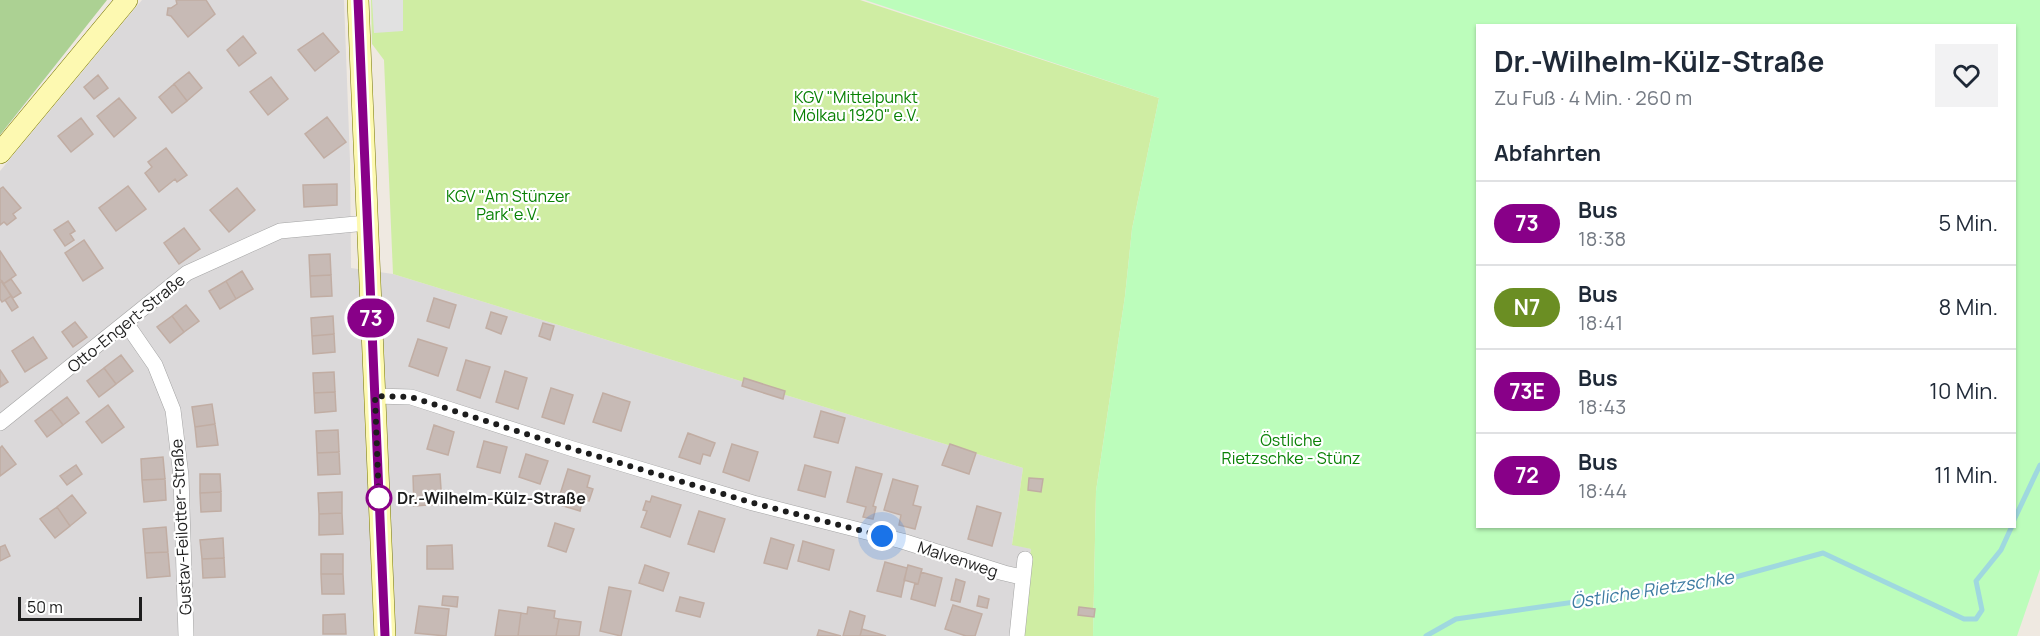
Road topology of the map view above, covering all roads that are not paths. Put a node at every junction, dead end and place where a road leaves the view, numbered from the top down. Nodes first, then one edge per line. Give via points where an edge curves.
1 (128, 0) edge
2 (358, 0) edge
3 (0, 153) edge
4 (367, 223) junction
5 (126, 323) junction
6 (375, 396) junction
7 (0, 423) edge
8 (1025, 559) dead end
9 (1022, 577) junction
10 (186, 636) edge
11 (385, 636) edge
12 (1017, 636) edge

1 - 3 street
2 - 4 street
4 - 5 street, Otto-Engert-Straße via 280,231 187,273
4 - 6 street
5 - 7 street, Otto-Engert-Straße
5 - 10 street, Gustav-Feilotter-Straße via 154,365 173,410 182,476
6 - 9 street, Malvenweg via 411,397 753,503
6 - 11 street
8 - 9 street, Malvenweg
9 - 12 street, Malvenweg

